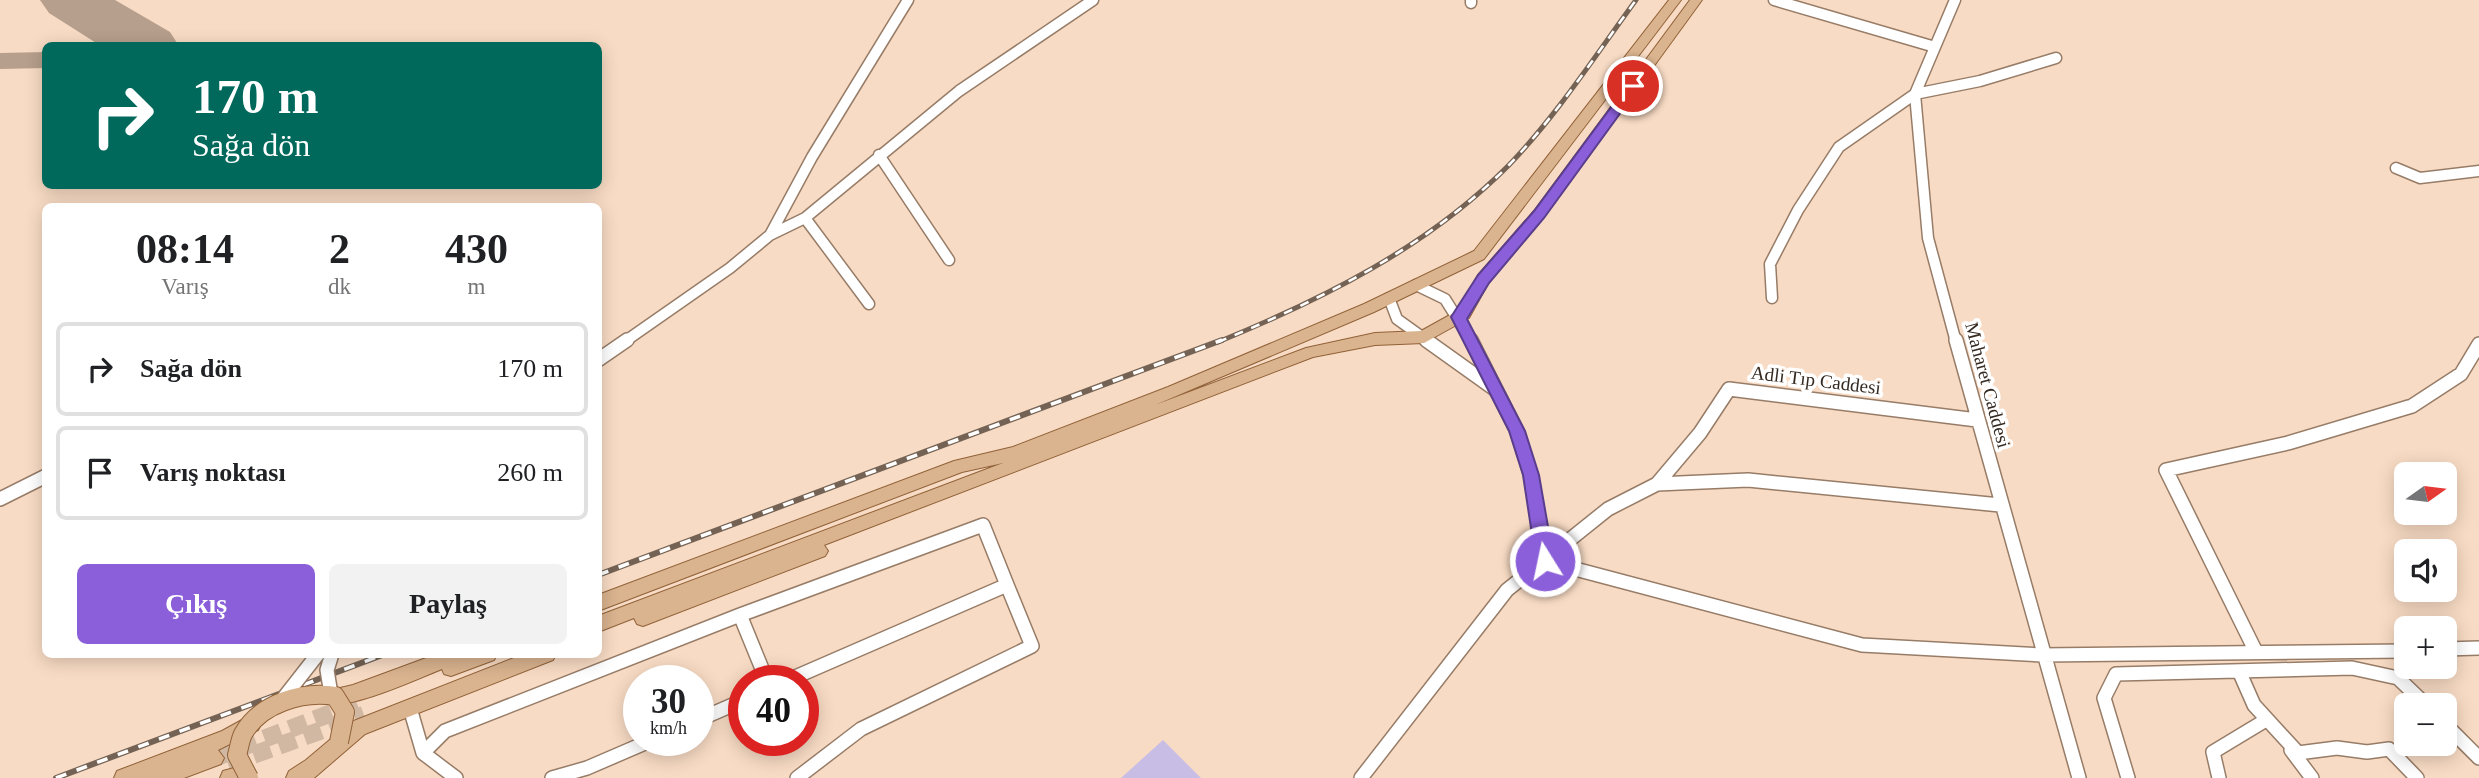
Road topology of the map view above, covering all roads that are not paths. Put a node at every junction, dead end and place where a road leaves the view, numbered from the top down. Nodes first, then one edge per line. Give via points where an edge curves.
1 (908, 0) edge
2 (1093, 0) edge
3 (1675, 0) edge
4 (1696, 0) edge
5 (1774, 0) edge
6 (1955, 0) edge
7 (1935, 47) junction
8 (2056, 58) dead end
9 (1915, 94) junction
10 (879, 155) junction
11 (2396, 167) dead end
12 (2479, 172) edge
13 (805, 218) junction
14 (770, 235) junction
15 (949, 260) dead end
16 (1416, 285) junction
17 (1389, 298) junction
18 (1772, 298) dead end
19 (869, 304) dead end
20 (1459, 317) junction
21 (1424, 337) junction
22 (2479, 344) edge
23 (602, 357) edge
24 (1499, 393) junction
25 (1978, 420) junction
26 (1019, 458) junction
27 (42, 478) edge
28 (1657, 484) junction
29 (0, 499) edge
30 (2000, 505) junction
31 (1545, 561) junction
32 (1007, 585) junction
33 (602, 601) edge
34 (602, 613) edge
35 (740, 615) junction
36 (602, 622) edge
37 (602, 633) edge
38 (2472, 648) edge
39 (2394, 651) edge
40 (2256, 652) junction
41 (2042, 655) junction
42 (315, 658) edge
43 (331, 658) edge
44 (451, 658) edge
45 (479, 658) edge
46 (507, 658) edge
47 (537, 658) edge
48 (2479, 661) edge
49 (760, 665) edge
50 (819, 667) edge
51 (2239, 671) junction
52 (2414, 693) edge
53 (332, 695) junction
54 (282, 700) junction
55 (403, 714) junction
56 (2266, 720) junction
57 (251, 724) junction
58 (2457, 736) edge
59 (339, 742) junction
60 (2286, 742) junction
61 (623, 752) edge
62 (423, 753) junction
63 (2479, 758) edge
64 (236, 773) edge
65 (124, 778) edge
66 (159, 778) edge
67 (190, 778) edge
68 (296, 778) edge
69 (456, 778) edge
70 (552, 778) edge
71 (797, 778) edge
72 (1361, 778) edge
73 (2079, 778) edge
74 (2129, 778) edge
75 (2219, 778) edge
76 (2312, 778) edge
77 (2417, 778) edge

1 - 14 street
2 - 10 street via 959,92
3 - 16 main road via 1479,256
4 - 20 main road via 1539,214 1483,279
5 - 7 street
6 - 7 street, Maharet Caddesi
7 - 9 street, Maharet Caddesi
8 - 9 street
9 - 18 street via 1839,147 1770,264
9 - 25 street, Maharet Caddesi via 1928,238
10 - 13 street
10 - 15 street
11 - 12 street via 2420,178
13 - 14 street
13 - 19 street
14 - 23 street
16 - 17 main road
16 - 20 street via 1445,299
17 - 21 street via 1398,319
17 - 26 main road
20 - 21 main road
20 - 24 street
21 - 24 street
21 - 26 main road via 1375,339 1311,352
22 - 40 street via 2461,373 2412,406 2288,443 2166,470
24 - 31 street via 1531,475
25 - 28 street, Adli Tıp Caddesi via 1729,389
25 - 30 street, Maharet Caddesi
26 - 33 main road via 960,466
26 - 34 main road
26 - 36 main road
26 - 37 main road via 973,490
27 - 29 street
28 - 30 street via 1748,480
28 - 31 street, Adli Tıp Caddesi via 1608,509
30 - 41 street, Maharet Caddesi
31 - 41 street via 1862,645
31 - 72 street, Adli Tıp Caddesi via 1507,590
32 - 35 street via 983,525
32 - 50 street
32 - 71 street via 1032,646 861,729
35 - 49 street
35 - 62 street via 445,731
38 - 48 street
39 - 40 street
40 - 41 street
41 - 73 street, Maharet Caddesi
42 - 54 street, bridge
43 - 53 street, bridge via 327,670
44 - 53 main road
45 - 46 main road via 363,708
47 - 55 main road
51 - 52 street via 2352,668 2398,678
51 - 56 street via 2241,685
51 - 74 street via 2116,674 2104,698
53 - 54 main road, bridge via 316,691
53 - 59 main road, bridge via 346,713
54 - 57 main road, bridge
55 - 59 main road via 358,728
55 - 62 street
56 - 60 street
56 - 75 street via 2213,752
57 - 64 main road, bridge via 242,739
57 - 65 main road
58 - 63 street
59 - 68 main road via 327,757
60 - 76 street
60 - 77 street via 2298,752 2389,749
61 - 70 street
62 - 69 street
64 - 66 main road
64 - 67 main road

